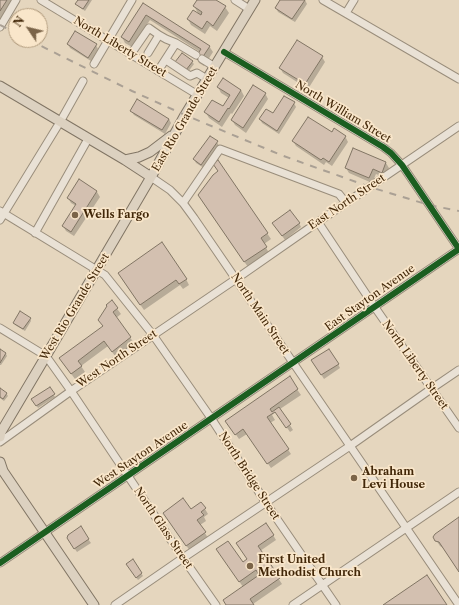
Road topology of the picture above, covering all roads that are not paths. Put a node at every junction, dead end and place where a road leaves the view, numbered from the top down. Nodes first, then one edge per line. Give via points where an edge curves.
1 (16, 0) edge
2 (41, 0) edge
3 (132, 0) edge
4 (235, 0) edge
5 (255, 0) edge
6 (323, 0) edge
7 (354, 0) edge
8 (249, 9) junction
9 (346, 14) junction
10 (0, 26) edge
11 (159, 35) junction
12 (108, 40) junction
13 (176, 43) junction
14 (224, 52) junction
15 (148, 53) dead end
16 (131, 54) junction
17 (166, 60) junction
18 (94, 64) dead end
19 (215, 67) junction
20 (158, 71) junction
21 (459, 79) edge
22 (207, 80) junction
23 (83, 81) dead end
24 (0, 86) edge
25 (198, 95) junction
26 (60, 122) junction
27 (459, 126) edge
28 (176, 132) junction
29 (88, 139) junction
30 (125, 160) junction
31 (402, 165) junction
32 (151, 177) junction
33 (183, 203) junction
34 (346, 203) junction
35 (1, 215) edge
36 (318, 222) junction
37 (35, 232) junction
38 (459, 249) edge
39 (97, 269) junction
40 (236, 279) junction
41 (374, 306) junction
42 (0, 328) edge
43 (153, 335) junction
44 (46, 356) junction
45 (293, 363) junction
46 (459, 370) edge
47 (431, 389) junction
48 (71, 391) junction
49 (211, 418) junction
50 (459, 428) edge
51 (0, 437) edge
52 (0, 442) edge
53 (350, 446) junction
54 (0, 462) edge
55 (127, 476) junction
56 (459, 492) edge
57 (266, 503) junction
58 (406, 528) junction
59 (45, 532) junction
60 (183, 558) junction
61 (0, 563) edge
62 (322, 585) junction
63 (94, 605) edge
64 (115, 605) edge
65 (216, 605) edge
66 (293, 605) edge
67 (336, 605) edge
68 (459, 605) edge

1 - 10 street
2 - 12 street, North Liberty Street
3 - 12 street
4 - 8 street
5 - 8 main road, East Rio Grande Street
6 - 9 street
7 - 9 street
8 - 14 main road, East Rio Grande Street
9 - 21 street
11 - 13 street
11 - 15 street
11 - 16 street via 149,28
12 - 16 street, North Liberty Street
12 - 18 street
13 - 17 street
13 - 19 street
14 - 19 main road, East Rio Grande Street
14 - 31 street, North William Street via 383,147
16 - 20 street, North Liberty Street
17 - 20 street
17 - 22 street via 190,76 197,73
19 - 22 main road, East Rio Grande Street
20 - 25 street, North Liberty Street
22 - 25 main road, East Rio Grande Street
23 - 26 street
24 - 26 main road, North Main Street
25 - 28 main road, East Rio Grande Street
26 - 29 main road, North Main Street
26 - 35 street
27 - 31 street, East North Street
28 - 30 main road via 150,152
28 - 32 main road, East Rio Grande Street
29 - 30 main road, North Main Street
29 - 37 street
30 - 32 main road, North Main Street
31 - 34 street, East North Street
31 - 38 street, North William Street
32 - 33 street, North Main Street
32 - 39 main road, West Rio Grande Street
33 - 34 street via 220,149 339,194
33 - 40 street, North Main Street
34 - 36 street, East North Street
35 - 37 street, North Bridge Street
36 - 40 street, East North Street
36 - 41 street, North Liberty Street
37 - 39 street, North Bridge Street
38 - 41 street, East Stayton Avenue
39 - 43 street, North Bridge Street via 105,275
39 - 44 main road, West Rio Grande Street
40 - 43 street, West North Street
40 - 45 street, North Main Street
41 - 45 street, East Stayton Avenue
41 - 47 street, North Liberty Street
42 - 44 street, North Glass Street
43 - 48 street, West North Street
43 - 49 street, North Bridge Street
44 - 48 street, North Glass Street
44 - 51 main road, West Rio Grande Street
45 - 49 street, West Stayton Avenue
45 - 53 street, North Main Street
46 - 47 street
47 - 50 street, North Liberty Street
47 - 53 street
48 - 52 street, West North Street
48 - 55 street, North Glass Street
49 - 55 street, West Stayton Avenue
49 - 57 street, North Bridge Street
53 - 57 street
53 - 58 street, North Main Street
54 - 59 main road via 3,471
55 - 59 street, West Stayton Avenue
55 - 60 street, North Glass Street
56 - 58 street
57 - 60 street
57 - 62 street, North Bridge Street
58 - 62 street
58 - 68 street, North Main Street
59 - 61 street, West Stayton Avenue
59 - 63 main road
60 - 64 street
60 - 65 street, North Glass Street
62 - 66 street
62 - 67 street, North Bridge Street

